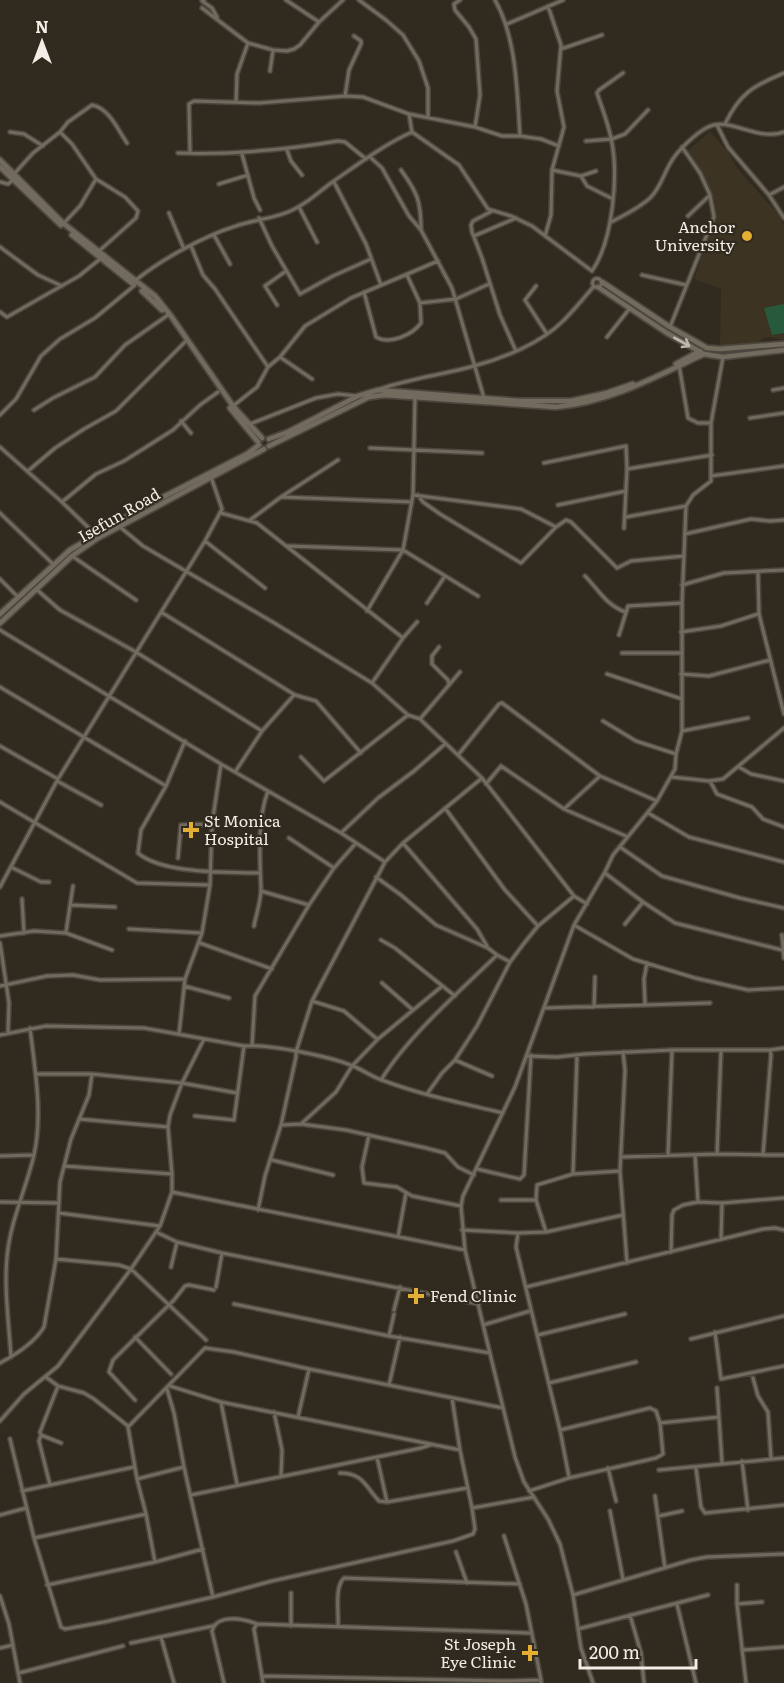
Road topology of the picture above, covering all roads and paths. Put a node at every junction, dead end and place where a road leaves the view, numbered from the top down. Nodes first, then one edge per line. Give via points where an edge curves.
1 (204, 0) edge
2 (286, 0) edge
3 (343, 0) edge
4 (359, 0) edge
5 (368, 0) edge
6 (460, 0) edge
7 (495, 0) edge
8 (563, 0) edge
9 (366, 5) junction
10 (548, 6) junction
11 (202, 8) dead end
12 (217, 19) junction
13 (319, 22) junction
14 (507, 24) junction
15 (602, 35) dead end
16 (354, 36) dead end
17 (248, 44) junction
18 (561, 49) junction
19 (273, 50) junction
20 (270, 71) dead end
21 (784, 73) edge
22 (623, 74) dead end
23 (345, 96) junction
24 (236, 102) junction
25 (648, 110) dead end
26 (409, 114) junction
27 (428, 117) junction
28 (725, 124) junction
29 (717, 125) junction
30 (474, 127) junction
31 (10, 132) dead end
32 (60, 132) junction
33 (412, 132) junction
34 (784, 132) edge
35 (520, 136) junction
36 (612, 139) junction
37 (586, 141) dead end
38 (127, 143) dead end
39 (43, 146) junction
40 (559, 146) junction
41 (682, 147) junction
42 (286, 150) junction
43 (178, 153) dead end
44 (190, 153) junction
45 (242, 154) junction
46 (368, 158) junction
47 (0, 160) edge
48 (0, 167) edge
49 (401, 170) dead end
50 (552, 170) junction
51 (596, 171) dead end
52 (14, 174) junction
53 (248, 175) junction
54 (302, 175) dead end
55 (581, 176) junction
56 (96, 179) junction
57 (13, 180) junction
58 (0, 182) edge
59 (334, 182) junction
60 (219, 184) dead end
61 (784, 187) edge
62 (710, 195) junction
63 (770, 195) junction
64 (612, 199) junction
65 (299, 207) junction
66 (260, 210) dead end
67 (492, 211) junction
68 (169, 213) dead end
69 (688, 216) dead end
70 (259, 218) junction
71 (516, 218) junction
72 (784, 218) edge
73 (611, 222) junction
74 (63, 224) junction
75 (422, 230) junction
76 (214, 235) junction
77 (474, 236) junction
78 (545, 237) junction
79 (318, 242) dead end
80 (191, 246) junction
81 (0, 247) edge
82 (184, 249) junction
83 (98, 252) junction
84 (100, 259) junction
85 (371, 259) junction
86 (438, 261) junction
87 (230, 264) dead end
88 (286, 271) junction
89 (592, 271) junction
90 (407, 275) junction
91 (642, 275) dead end
92 (596, 278) junction
93 (602, 282) junction
94 (135, 283) junction
95 (489, 284) junction
96 (381, 285) junction
97 (686, 285) junction
98 (62, 286) junction
99 (536, 286) dead end
100 (596, 287) junction
101 (364, 292) junction
102 (456, 299) junction
103 (420, 303) junction
104 (277, 305) dead end
105 (630, 308) junction
106 (0, 312) edge
107 (168, 315) junction
108 (670, 327) junction
109 (546, 334) junction
110 (607, 337) dead end
111 (185, 342) junction
112 (784, 344) edge
113 (784, 350) edge
114 (516, 351) junction
115 (702, 352) junction
116 (280, 357) junction
117 (723, 357) junction
118 (476, 366) junction
119 (679, 366) junction
120 (267, 367) junction
121 (312, 379) dead end
122 (784, 388) edge
123 (378, 390) junction
124 (773, 390) dead end
125 (218, 392) junction
126 (358, 396) junction
127 (415, 398) junction
128 (484, 398) junction
129 (232, 406) junction
130 (34, 410) dead end
131 (784, 413) edge
132 (0, 415) edge
133 (750, 418) dead end
134 (181, 421) junction
135 (711, 423) junction
136 (248, 425) junction
137 (190, 433) dead end
138 (269, 439) junction
139 (260, 442) junction
140 (0, 447) edge
141 (267, 447) junction
142 (370, 448) dead end
143 (414, 449) junction
144 (482, 453) dead end
145 (712, 455) junction
146 (338, 460) dead end
147 (544, 463) dead end
148 (784, 466) edge
149 (627, 469) junction
150 (28, 471) junction
151 (711, 476) junction
152 (211, 477) junction
153 (626, 491) junction
154 (413, 495) junction
155 (418, 495) junction
156 (281, 496) junction
157 (62, 502) junction
158 (411, 502) junction
159 (558, 505) dead end
160 (686, 506) junction
161 (0, 513) edge
162 (221, 513) junction
163 (626, 517) junction
164 (250, 520) junction
165 (784, 520) edge
166 (118, 526) junction
167 (556, 527) junction
168 (624, 528) dead end
169 (684, 534) junction
170 (96, 536) junction
171 (205, 541) junction
172 (286, 546) junction
173 (403, 550) junction
174 (72, 556) junction
175 (684, 556) junction
176 (53, 564) junction
177 (784, 570) edge
178 (185, 571) junction
179 (758, 572) junction
180 (446, 576) junction
181 (585, 576) dead end
182 (0, 579) edge
183 (682, 585) junction
184 (265, 588) dead end
185 (36, 589) junction
186 (478, 596) dead end
187 (18, 597) junction
188 (136, 600) dead end
189 (427, 603) dead end
190 (682, 603) junction
191 (367, 611) junction
192 (161, 612) junction
193 (625, 612) junction
194 (0, 614) edge
195 (759, 614) junction
196 (0, 622) edge
197 (417, 622) dead end
198 (0, 630) edge
199 (681, 632) junction
200 (619, 635) dead end
201 (403, 638) junction
202 (439, 647) dead end
203 (136, 652) junction
204 (622, 653) dead end
205 (681, 653) junction
206 (770, 660) junction
207 (460, 672) dead end
208 (607, 674) dead end
209 (681, 674) junction
210 (372, 683) junction
211 (449, 684) junction
212 (0, 687) edge
213 (109, 695) junction
214 (295, 695) junction
215 (682, 699) junction
216 (784, 714) edge
217 (408, 715) junction
218 (748, 718) dead end
219 (420, 719) junction
220 (603, 721) dead end
221 (784, 728) edge
222 (682, 730) junction
223 (262, 731) junction
224 (84, 737) junction
225 (185, 741) junction
226 (445, 744) junction
227 (0, 746) edge
228 (361, 753) junction
229 (676, 754) junction
230 (458, 755) junction
231 (301, 757) dead end
232 (221, 764) junction
233 (739, 767) junction
234 (235, 772) junction
235 (600, 776) junction
236 (672, 777) junction
237 (482, 778) junction
238 (57, 780) junction
239 (710, 781) junction
240 (784, 781) edge
241 (486, 784) junction
242 (166, 786) junction
243 (268, 791) junction
244 (657, 801) junction
245 (0, 802) edge
246 (101, 805) dead end
247 (445, 808) junction
248 (564, 809) junction
249 (648, 813) junction
250 (35, 822) junction
251 (212, 824) junction
252 (784, 827) edge
253 (341, 833) junction
254 (628, 837) junction
255 (289, 838) dead end
256 (356, 843) junction
257 (403, 843) junction
258 (620, 847) junction
259 (178, 858) dead end
260 (385, 862) junction
261 (784, 862) edge
262 (11, 867) junction
263 (334, 868) junction
264 (210, 871) junction
265 (259, 873) junction
266 (605, 873) junction
267 (376, 878) junction
268 (49, 882) dead end
269 (210, 885) junction
270 (73, 886) dead end
271 (0, 887) edge
272 (261, 891) junction
273 (574, 896) junction
274 (22, 900) dead end
275 (643, 902) junction
276 (71, 905) junction
277 (309, 905) junction
278 (587, 905) junction
279 (115, 907) dead end
280 (784, 908) edge
281 (625, 924) dead end
282 (574, 925) junction
283 (254, 926) dead end
284 (538, 926) junction
285 (129, 928) dead end
286 (24, 933) junction
287 (66, 933) junction
288 (202, 933) junction
289 (782, 935) dead end
290 (0, 936) edge
291 (381, 939) dead end
292 (0, 943) edge
293 (199, 943) junction
294 (488, 948) junction
295 (112, 950) dead end
296 (782, 950) junction
297 (497, 956) junction
298 (784, 958) edge
299 (510, 962) junction
300 (647, 963) junction
301 (272, 969) junction
302 (595, 977) dead end
303 (185, 979) junction
304 (382, 982) dead end
305 (6, 985) junction
306 (0, 986) edge
307 (184, 986) junction
308 (441, 987) junction
309 (784, 988) edge
310 (455, 996) junction
311 (229, 998) dead end
312 (312, 1001) junction
313 (710, 1003) dead end
314 (645, 1004) junction
315 (594, 1007) junction
316 (544, 1008) junction
317 (413, 1010) junction
318 (30, 1028) junction
319 (8, 1033) junction
320 (179, 1034) junction
321 (0, 1035) edge
322 (204, 1039) junction
323 (378, 1039) junction
324 (244, 1046) junction
325 (252, 1046) junction
326 (784, 1048) edge
327 (672, 1050) junction
328 (770, 1050) junction
329 (721, 1051) junction
330 (296, 1052) junction
331 (623, 1052) junction
332 (577, 1054) junction
333 (529, 1056) junction
334 (456, 1060) junction
335 (352, 1066) junction
336 (36, 1074) junction
337 (92, 1074) junction
338 (492, 1076) dead end
339 (381, 1080) junction
340 (182, 1083) junction
341 (237, 1093) junction
342 (427, 1095) junction
343 (503, 1113) junction
344 (195, 1116) dead end
345 (79, 1119) junction
346 (301, 1124) junction
347 (281, 1125) junction
348 (168, 1127) junction
349 (369, 1135) junction
350 (717, 1154) junction
351 (34, 1155) junction
352 (668, 1155) junction
353 (695, 1155) junction
354 (763, 1155) junction
355 (784, 1155) edge
356 (0, 1156) edge
357 (621, 1157) junction
358 (272, 1160) junction
359 (64, 1166) junction
360 (477, 1169) junction
361 (620, 1171) junction
362 (172, 1174) junction
363 (573, 1174) junction
364 (333, 1175) dead end
365 (474, 1175) junction
366 (172, 1192) junction
367 (405, 1193) junction
368 (784, 1198) edge
369 (501, 1200) dead end
370 (536, 1200) junction
371 (0, 1202) edge
372 (698, 1202) junction
373 (20, 1203) junction
374 (58, 1203) junction
375 (722, 1203) junction
376 (461, 1206) junction
377 (258, 1210) junction
378 (59, 1213) junction
379 (623, 1215) junction
380 (160, 1226) junction
381 (462, 1230) junction
382 (784, 1230) edge
383 (156, 1232) junction
384 (546, 1232) junction
385 (518, 1233) junction
386 (398, 1237) junction
387 (721, 1239) junction
388 (177, 1242) junction
389 (465, 1250) junction
390 (671, 1252) junction
391 (222, 1253) junction
392 (56, 1258) junction
393 (627, 1263) junction
394 (171, 1267) dead end
395 (131, 1269) junction
396 (400, 1287) junction
397 (525, 1287) junction
398 (168, 1304) junction
399 (234, 1304) dead end
400 (479, 1304) junction
401 (531, 1311) junction
402 (625, 1314) dead end
403 (784, 1316) edge
404 (483, 1325) junction
405 (715, 1332) junction
406 (538, 1335) junction
407 (389, 1336) junction
408 (135, 1337) junction
409 (400, 1337) junction
410 (691, 1339) dead end
411 (206, 1340) dead end
412 (490, 1353) junction
413 (11, 1357) junction
414 (636, 1362) dead end
415 (0, 1363) edge
416 (784, 1366) edge
417 (309, 1369) junction
418 (171, 1374) dead end
419 (46, 1377) junction
420 (753, 1378) dead end
421 (549, 1383) junction
422 (389, 1385) junction
423 (58, 1386) junction
424 (168, 1387) junction
425 (717, 1388) dead end
426 (452, 1398) junction
427 (135, 1401) dead end
428 (221, 1402) junction
429 (503, 1408) junction
430 (274, 1412) junction
431 (298, 1417) junction
432 (719, 1417) junction
433 (0, 1420) edge
434 (660, 1423) junction
435 (128, 1427) junction
436 (560, 1430) junction
437 (41, 1436) junction
438 (10, 1439) dead end
439 (61, 1443) dead end
440 (431, 1444) junction
441 (460, 1450) junction
442 (377, 1457) junction
443 (771, 1458) junction
444 (784, 1458) edge
445 (742, 1461) junction
446 (722, 1463) junction
447 (134, 1467) junction
448 (184, 1467) junction
449 (608, 1468) junction
450 (696, 1468) junction
451 (660, 1470) dead end
452 (340, 1473) dead end
453 (281, 1476) junction
454 (569, 1478) junction
455 (137, 1479) junction
456 (237, 1484) junction
457 (50, 1485) junction
458 (467, 1488) junction
459 (22, 1491) junction
460 (529, 1491) junction
461 (191, 1495) junction
462 (655, 1496) dead end
463 (534, 1497) junction
464 (616, 1501) dead end
465 (387, 1502) junction
466 (784, 1505) edge
467 (26, 1508) junction
468 (472, 1508) junction
469 (748, 1510) junction
470 (610, 1511) dead end
471 (682, 1512) dead end
472 (146, 1514) junction
473 (0, 1515) edge
474 (659, 1516) junction
475 (504, 1536) dead end
476 (34, 1538) junction
477 (203, 1549) junction
478 (456, 1552) dead end
479 (784, 1554) edge
480 (156, 1562) junction
481 (665, 1568) junction
482 (623, 1579) junction
483 (467, 1583) junction
484 (520, 1584) junction
485 (737, 1584) dead end
486 (47, 1585) junction
487 (291, 1593) dead end
488 (573, 1595) junction
489 (708, 1595) dead end
490 (0, 1596) edge
491 (213, 1597) junction
492 (762, 1602) dead end
493 (677, 1604) junction
494 (737, 1604) junction
495 (630, 1615) junction
496 (257, 1624) junction
497 (213, 1626) junction
498 (291, 1626) junction
499 (338, 1626) junction
500 (578, 1629) junction
501 (530, 1633) junction
502 (161, 1637) junction
503 (131, 1643) dead end
504 (13, 1646) junction
505 (123, 1646) dead end
506 (784, 1647) edge
507 (0, 1648) edge
508 (742, 1650) junction
509 (19, 1673) junction
510 (262, 1676) junction
511 (541, 1682) edge
512 (20, 1683) edge
513 (174, 1683) edge
514 (224, 1683) edge
515 (263, 1683) edge
516 (593, 1683) edge
517 (644, 1683) edge
518 (696, 1683) edge
519 (746, 1683) edge

1 - 12 street
2 - 13 street
3 - 13 street
4 - 9 street
5 - 9 street
6 - 30 street via 454,4 454,10 476,39 480,96
7 - 14 street
8 - 10 street
9 - 27 street via 403,35 419,61 428,88
10 - 14 street
10 - 18 street
11 - 12 street
12 - 17 street
13 - 19 street via 294,49
14 - 35 street via 517,80
15 - 18 street
16 - 23 street via 361,44 349,70
17 - 19 street
17 - 24 street via 237,74
18 - 40 street via 556,91 564,127
19 - 20 street
21 - 28 street via 741,97
22 - 36 street via 597,93
23 - 24 street
23 - 26 street via 369,98
24 - 44 street via 189,104
25 - 36 street via 625,134
26 - 27 street
26 - 33 street
27 - 30 street
28 - 29 street
28 - 34 street via 765,135
29 - 41 street via 709,126
29 - 63 street via 736,158
30 - 35 street via 502,136
31 - 39 street via 24,134
32 - 38 street via 68,122 95,105 107,113
32 - 39 street
32 - 56 street
33 - 46 street
33 - 67 street via 459,165 484,206
35 - 40 street
36 - 37 street
36 - 64 street
39 - 52 street
40 - 50 street
41 - 62 street
41 - 73 street via 652,197
42 - 45 street
42 - 46 street via 340,141
42 - 54 street
43 - 44 street
44 - 45 street
45 - 53 street
46 - 59 street
46 - 75 street via 382,168 409,216
47 - 52 street
48 - 57 street
49 - 75 street via 420,204
50 - 55 street
50 - 78 street via 551,215
51 - 55 street
52 - 74 street
53 - 60 street
53 - 66 street
55 - 64 street via 587,186
56 - 74 street via 80,207
56 - 83 street via 125,197 138,211 136,218
57 - 58 street via 8,184
57 - 84 street
59 - 65 street
59 - 85 street
61 - 63 street
62 - 69 street
62 - 97 street via 713,220
63 - 72 street
64 - 73 street
65 - 70 street
65 - 79 street
67 - 71 street
67 - 77 street via 472,223
68 - 82 street
70 - 76 street
70 - 88 street
71 - 77 street
71 - 78 street
73 - 89 street
74 - 83 street
75 - 86 street
76 - 80 street
76 - 87 street
77 - 95 street
78 - 89 street
80 - 82 street
80 - 120 street via 202,274
81 - 98 street via 38,275
82 - 94 street via 149,269
83 - 94 street
84 - 94 street
84 - 98 street
85 - 88 street via 300,294
85 - 96 street
86 - 90 street
86 - 102 street
88 - 104 street via 265,286
89 - 92 street
90 - 96 street
90 - 103 street
91 - 97 street
92 - 93 street
92 - 100 street via 592,282
93 - 100 street
93 - 108 street
94 - 107 street
94 - 129 street via 155,296 171,316
94 - 132 street via 95,318 41,356 16,399
95 - 102 street
95 - 114 street
96 - 101 street
97 - 108 street
98 - 106 street via 7,317
99 - 109 street via 525,300
100 - 105 street
100 - 109 street
101 - 103 street via 376,337 381,339 400,338 419,326
101 - 116 street via 305,326
102 - 103 street
102 - 118 street
105 - 110 street
105 -> 115 street
107 - 111 street
107 - 130 street via 125,345 95,377
108 - 112 street via 707,348 720,350
109 - 114 street
111 - 125 street
111 - 150 street via 116,411 55,448
113 - 117 street
114 - 118 street
115 - 117 street
115 - 119 street, Isefun Road
115 - 128 street via 632,384 580,399
116 - 120 street
116 - 121 street
117 - 135 street
118 - 123 street via 413,378
118 - 128 street
119 - 127 street, Isefun Road via 609,398 572,406
119 - 135 street via 688,418
120 - 129 street via 257,387
122 - 124 street
123 - 126 street
123 - 128 street
125 - 134 street
125 - 139 street
126 - 136 street via 338,393 316,398
126 - 138 street
127 - 141 street, Isefun Road via 369,397
127 - 143 street
129 - 136 street
131 - 133 street
134 - 137 street
134 - 157 street via 124,461 96,474
135 - 145 street
136 - 139 street
138 - 139 street
138 - 141 street
139 - 141 street
139 - 170 street, Isefun Road via 247,454
140 - 150 street
141 - 152 street, Isefun Road
142 - 143 street
143 - 144 street
143 - 154 street
145 - 149 street
145 - 151 street
146 - 156 street
147 - 149 street via 623,445 627,448
148 - 151 street
149 - 153 street
150 - 157 street
151 - 160 street via 710,482
152 - 162 street
152 - 166 street, Isefun Road
153 - 159 street
153 - 163 street
154 - 155 street
154 - 158 street
155 - 167 street via 521,509
155 - 167 street via 440,514 521,563
156 - 158 street
156 - 164 street
157 - 170 street
158 - 173 street
160 - 163 street
160 - 169 street
161 - 176 street
162 - 164 street
162 - 171 street
163 - 168 street
164 - 172 street
165 - 169 street via 750,519
166 - 170 street, Isefun Road
166 - 178 street
167 - 175 street via 566,520 571,522 618,568 631,561
169 - 175 street
170 - 174 street, Isefun Road
170 - 176 street, Isefun Road
171 - 178 street
171 - 184 street
172 - 173 street
172 - 191 street
173 - 180 street
173 - 191 street
174 - 185 street, Isefun Road
174 - 188 street
175 - 183 street
176 - 187 street, Isefun Road
177 - 179 street
178 - 192 street
178 - 210 street
179 - 183 street via 724,573
179 - 195 street
180 - 186 street
180 - 189 street
181 - 193 street via 597,593
182 - 187 street
183 - 190 street
185 - 196 street, Isefun Road
185 - 203 street via 60,610
187 - 194 street, Isefun Road
190 - 193 street via 632,605
190 - 199 street
191 - 201 street
192 - 203 street
192 - 214 street
193 - 200 street
195 - 199 street via 721,626
195 - 206 street
197 - 201 street
198 - 213 street
199 - 205 street
201 - 210 street
202 - 211 street via 432,656 432,666
203 - 213 street
203 - 223 street
204 - 205 street
205 - 209 street
206 - 209 street via 709,676
206 - 216 street
207 - 211 street
208 - 215 street
209 - 215 street
210 - 217 street
211 - 219 street
212 - 224 street
213 - 224 street
213 - 225 street
214 - 223 street
214 - 228 street via 316,701
215 - 222 street
217 - 219 street
217 - 228 street
218 - 222 street
219 - 226 street
220 - 229 street via 636,741
221 - 233 street
222 - 229 street
223 - 234 street
224 - 238 street
224 - 242 street
225 - 232 street
225 - 242 street
226 - 230 street
226 - 253 street
227 - 238 street
228 - 231 street via 324,781
229 - 236 street
230 - 235 street via 502,703
230 - 237 street
232 - 234 street
232 - 251 street
233 - 239 street
233 - 240 street via 751,774
234 - 243 street
235 - 244 street
235 - 248 street
236 - 239 street
236 - 244 street
237 - 241 street
237 - 247 street
238 - 246 street
238 - 250 street
239 - 252 street via 717,794 752,807 763,819
241 - 248 street via 501,766
241 - 273 street
242 - 264 street via 141,830 138,853 154,862
243 - 253 street
243 - 265 street via 262,818
244 - 249 street
245 - 250 street
247 - 257 street
247 - 284 street via 505,890
248 - 254 street
249 - 254 street
249 - 261 street via 689,837
250 - 262 street
250 - 269 street via 137,883
251 - 259 street via 181,825
251 - 264 street
253 - 256 street
254 - 258 street
255 - 263 street
256 - 260 street
256 - 263 street
257 - 260 street
257 - 294 street via 477,929
258 - 266 street
258 - 280 street via 662,876
260 - 267 street
262 - 268 street
262 - 271 street
263 - 277 street
264 - 265 street
264 - 269 street
265 - 272 street
266 - 275 street
266 - 278 street
267 - 294 street via 436,925
267 - 312 street
269 - 288 street
270 - 276 street
272 - 277 street
272 - 283 street
273 - 278 street
273 - 284 street
274 - 286 street
275 - 281 street
275 - 296 street via 675,923
276 - 279 street
276 - 287 street
277 - 301 street
278 - 282 street
282 - 300 street
282 - 316 street
284 - 299 street
285 - 288 street
286 - 287 street
286 - 290 street
287 - 295 street
288 - 293 street
289 - 296 street
291 - 308 street
292 - 305 street
293 - 301 street
293 - 303 street
294 - 297 street
296 - 298 street
297 - 299 street
297 - 310 street
299 - 334 street
300 - 309 street via 725,986 757,991
300 - 314 street
301 - 325 street via 255,996
302 - 315 street
303 - 305 street via 100,980 73,975
303 - 307 street
304 - 317 street
305 - 306 street
305 - 319 street
307 - 311 street
307 - 320 street
308 - 310 street
308 - 317 street
310 - 339 street via 392,1062
312 - 323 street via 344,1011
312 - 330 street
313 - 314 street
314 - 315 street
315 - 316 street
316 - 333 street
317 - 323 street
318 - 319 street
318 - 320 street via 144,1028
318 - 336 street
319 - 321 street
320 - 322 street
322 - 324 street
322 - 340 street
323 - 335 street
324 - 325 street
324 - 341 street
325 - 330 street
326 - 328 street
327 - 329 street
327 - 331 street
327 - 352 street
328 - 329 street
328 - 354 street
329 - 350 street
330 - 335 street
330 - 347 street
331 - 332 street
331 - 357 street
332 - 333 street
332 - 363 street
333 - 343 street
333 - 360 street via 524,1176 520,1179
334 - 338 street
334 - 342 street
335 - 339 street
335 - 346 street via 336,1092
336 - 337 street
336 - 351 street via 39,1112
337 - 340 street
337 - 345 street
339 - 342 street
340 - 341 street
340 - 348 street
341 - 344 street via 234,1120
342 - 343 street
343 - 360 street
345 - 348 street
345 - 359 street
346 - 347 street
346 - 349 street
347 - 358 street
348 - 362 street
349 - 365 street via 442,1152
349 - 367 street via 362,1167 364,1183 397,1187
350 - 353 street
350 - 354 street
351 - 356 street
351 - 373 street
352 - 353 street
352 - 357 street
353 - 372 street
354 - 355 street
357 - 361 street
358 - 364 street
358 - 377 street
359 - 362 street
359 - 374 street
360 - 365 street
361 - 363 street
361 - 379 street
362 - 366 street
363 - 370 street via 537,1185
365 - 376 street
366 - 377 street
366 - 380 street
367 - 376 street
367 - 386 street
368 - 375 street
369 - 370 street
370 - 384 street
371 - 373 street
372 - 375 street
372 - 390 street via 674,1210
373 - 374 street
373 - 413 street via 7,1257
374 - 378 street
375 - 387 street
376 - 381 street
377 - 386 street
378 - 380 street
378 - 392 street
379 - 384 street
379 - 393 street
380 - 383 street
381 - 385 street
381 - 389 street
382 - 387 street via 763,1229
383 - 388 street
383 - 395 street
384 - 385 street
385 - 397 street via 516,1247
386 - 389 street
387 - 390 street
388 - 391 street
388 - 394 street
389 - 400 street
390 - 393 street
391 - 396 street
391 - 398 street via 215,1289 187,1285
392 - 395 street
392 - 413 street via 44,1327
393 - 397 street
395 - 398 street
395 - 419 street
396 - 400 street
396 - 407 street
397 - 401 street
398 - 408 street
398 - 411 street
399 - 407 street
400 - 404 street
401 - 404 street
401 - 406 street
402 - 406 street
403 - 405 street
404 - 412 street
405 - 410 street
405 - 416 street via 721,1379
406 - 421 street
407 - 409 street
408 - 418 street
408 - 427 street via 108,1369
409 - 412 street
409 - 422 street
412 - 429 street
413 - 415 street
414 - 421 street
417 - 422 street
417 - 424 street via 205,1348
417 - 431 street
419 - 423 street
419 - 433 street
420 - 443 street via 768,1412
421 - 436 street
422 - 426 street
423 - 435 street via 84,1393
423 - 437 street
424 - 428 street
424 - 435 street
424 - 448 street
425 - 432 street
426 - 429 street
426 - 441 street
428 - 430 street
428 - 456 street
429 - 460 street via 515,1457
430 - 431 street
430 - 453 street via 282,1450
431 - 440 street
432 - 434 street
432 - 446 street
434 - 436 street via 656,1411 650,1408
434 - 449 street via 660,1456
435 - 447 street
436 - 454 street
437 - 439 street
437 - 457 street
438 - 459 street
440 - 441 street
440 - 442 street
441 - 458 street
442 - 453 street
442 - 465 street
443 - 444 street
443 - 445 street
445 - 446 street
445 - 469 street
446 - 450 street
447 - 455 street
447 - 457 street
448 - 455 street
448 - 461 street
449 - 454 street
449 - 464 street
450 - 451 street
450 - 469 street via 703,1512
452 - 465 street via 359,1477 379,1501
453 - 456 street
454 - 460 street
455 - 472 street
456 - 461 street
457 - 459 street
458 - 465 street
458 - 468 street
459 - 467 street
460 - 463 street
461 - 477 street
462 - 474 street
463 - 468 street
463 - 488 street via 560,1544
466 - 469 street
467 - 473 street
467 - 476 street
468 - 491 street via 475,1531 461,1539
470 - 482 street
471 - 474 street
472 - 476 street
472 - 480 street
474 - 481 street
475 - 484 street
476 - 486 street
477 - 480 street
477 - 491 street
478 - 483 street
479 - 481 street via 707,1557
480 - 486 street
481 - 482 street
482 - 488 street
483 - 484 street
483 - 499 street via 344,1578 339,1589
484 - 501 street
485 - 494 street
486 - 491 street via 65,1629
487 - 498 street
488 - 500 street
489 - 493 street
490 - 504 street
492 - 494 street
493 - 495 street
493 - 518 street
494 - 508 street
495 - 500 street
495 - 517 street via 641,1653
496 - 497 street via 227,1619
496 - 498 street
496 - 510 street via 254,1629
497 - 502 street
497 - 514 street via 212,1637
498 - 499 street
499 - 501 street
500 - 516 street
501 - 511 street
502 - 503 street
502 - 513 street
504 - 507 street
504 - 509 street
505 - 509 street
506 - 508 street
508 - 519 street
509 - 512 street
510 - 511 street
510 - 515 street

